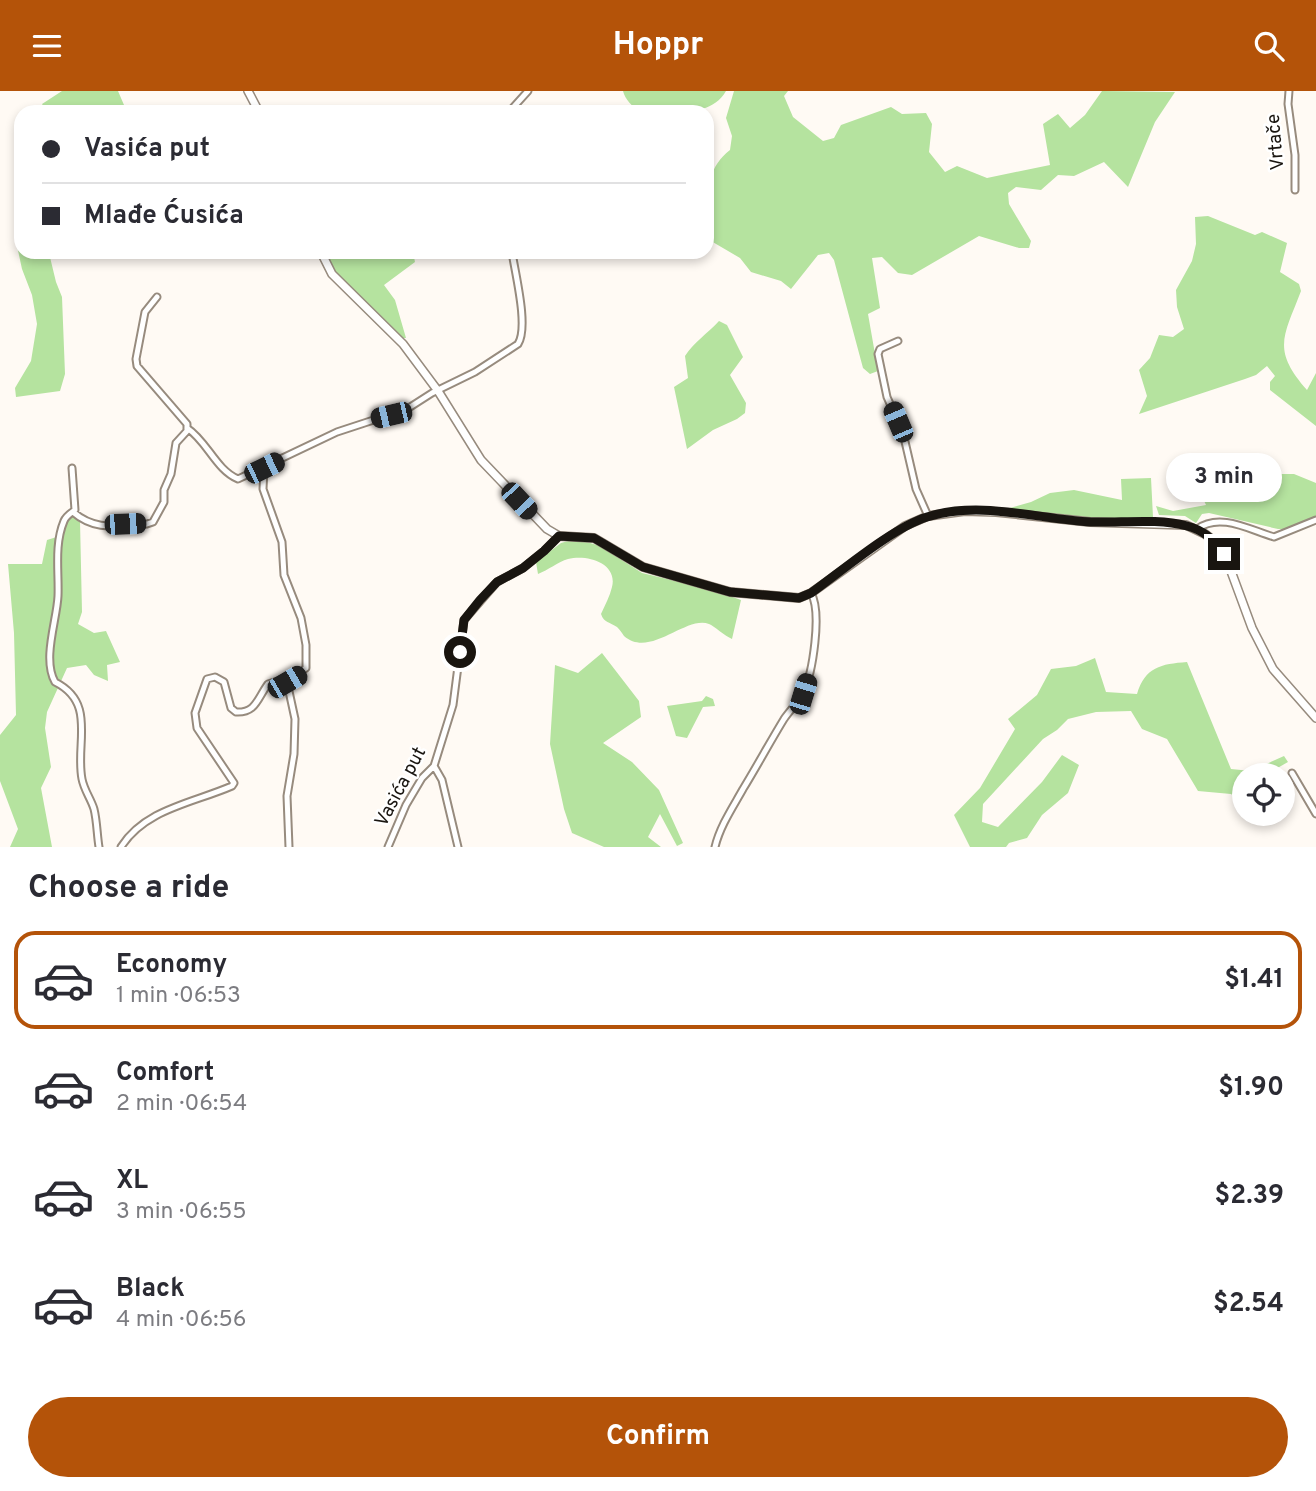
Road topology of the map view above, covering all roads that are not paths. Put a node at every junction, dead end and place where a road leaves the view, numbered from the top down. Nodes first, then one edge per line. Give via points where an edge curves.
1 (528, 91) edge
2 (1290, 91) edge
3 (515, 105) edge
4 (1295, 190) dead end
5 (324, 259) edge
6 (513, 259) edge
7 (158, 297) dead end
8 (898, 341) dead end
9 (438, 391) junction
10 (187, 428) junction
11 (72, 468) dead end
12 (264, 468) junction
13 (73, 512) junction
14 (928, 516) junction
15 (1316, 520) edge
16 (1197, 529) junction
17 (559, 536) junction
18 (811, 593) junction
19 (287, 682) junction
20 (1316, 718) edge
21 (434, 766) junction
22 (1295, 778) edge
23 (1316, 814) edge
24 (99, 847) edge
25 (121, 847) edge
26 (289, 847) edge
27 (388, 847) edge
28 (458, 847) edge
29 (715, 847) edge

1 - 3 street
2 - 4 street, Vrtače
5 - 9 street via 332,274 403,344
6 - 9 street via 521,339 475,372
7 - 10 street via 145,312 135,359 140,372
8 - 14 street via 878,354 887,397
9 - 12 street via 407,409 337,432
9 - 17 street via 481,460 538,521
10 - 12 street via 232,477 245,478
10 - 13 street via 176,443 164,502 153,522 94,526
11 - 13 street
12 - 19 street via 263,489 282,543 282,570 306,645 306,668
13 - 24 street via 64,521 58,546 51,672 79,706 81,775 94,811
14 - 16 street via 996,512
14 - 18 street via 905,526
15 - 16 street via 1274,537 1230,522 1208,522
16 - 20 street via 1212,538 1224,554 1272,669
17 - 18 street via 594,538 643,567 730,592 799,598
17 - 21 street, Vasića put via 523,568 497,582 464,620 453,705
18 - 29 street via 816,630 803,694 752,773
19 - 25 street via 268,684 255,707 239,713 231,709 224,682 215,677 207,680 195,713 197,727 234,783 149,818
19 - 26 street via 295,730 287,796
21 - 27 street, Vasića put via 422,778
21 - 28 street via 442,780
22 - 23 street

